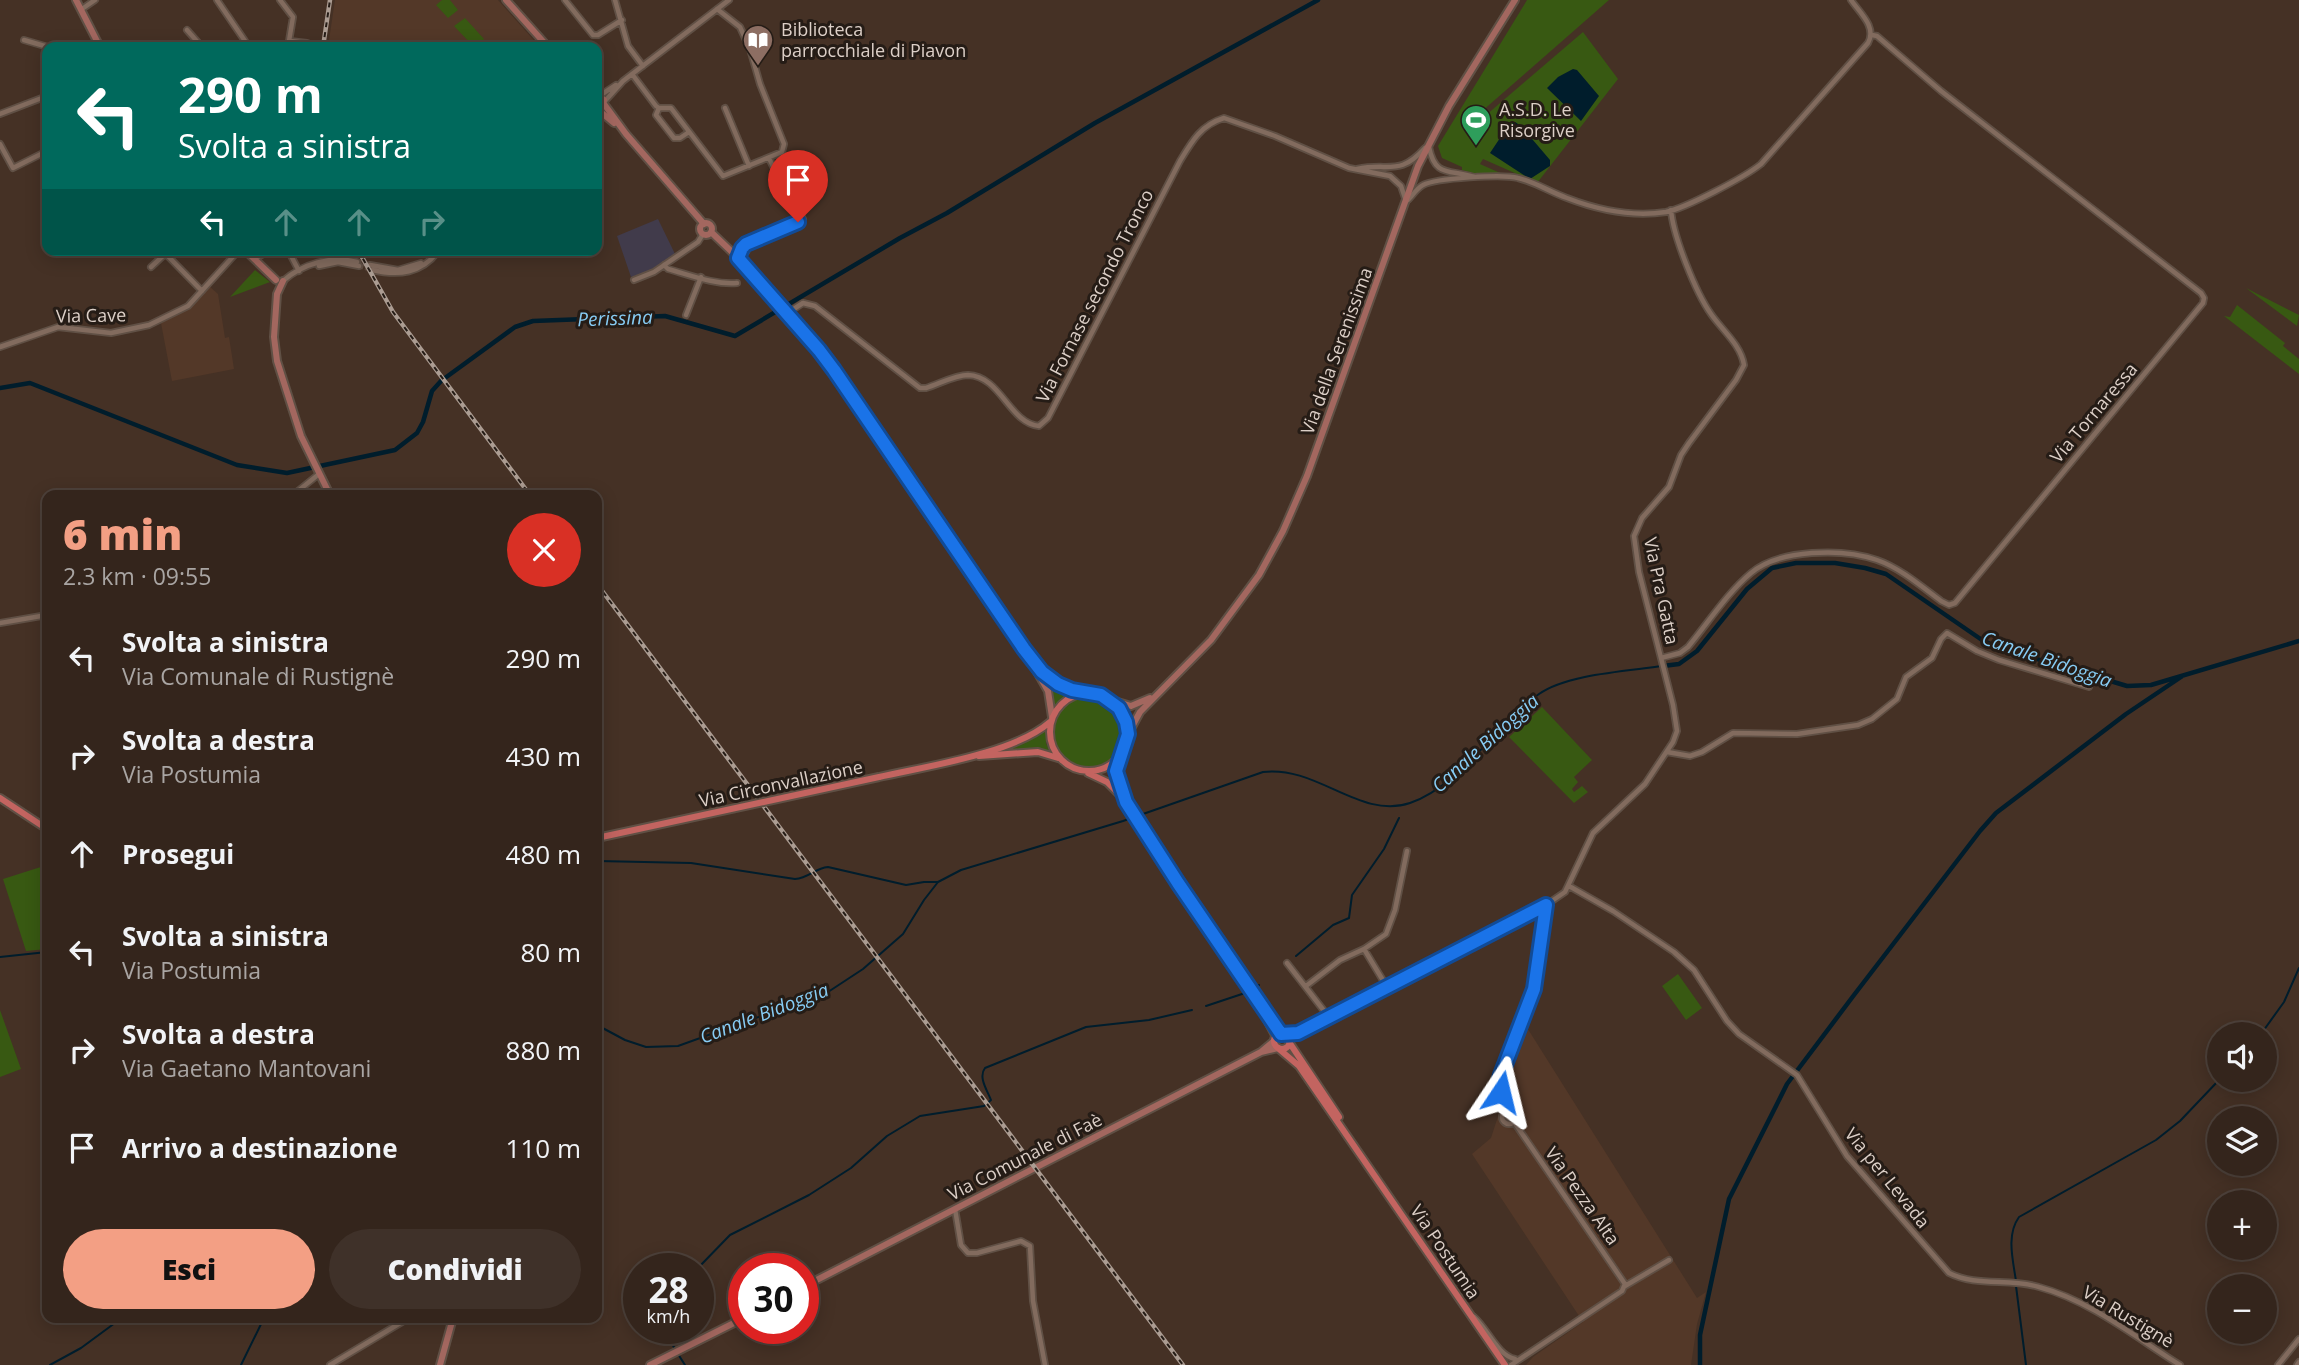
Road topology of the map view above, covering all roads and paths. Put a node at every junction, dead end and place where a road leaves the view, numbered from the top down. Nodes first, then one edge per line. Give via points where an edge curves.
1 (76, 0) edge
2 (95, 0) edge
3 (217, 0) edge
4 (281, 0) edge
5 (506, 0) edge
6 (565, 0) edge
7 (615, 0) edge
8 (729, 0) edge
9 (1515, 0) edge
10 (1851, 0) edge
11 (82, 9) junction
12 (717, 9) junction
13 (622, 20) junction
14 (187, 30) dead end
15 (1871, 35) junction
16 (24, 40) dead end
17 (98, 42) edge
18 (198, 42) edge
19 (245, 42) edge
20 (289, 42) edge
21 (544, 42) edge
22 (42, 45) edge
23 (643, 66) junction
24 (632, 74) junction
25 (623, 81) junction
26 (602, 93) edge
27 (42, 98) edge
28 (602, 100) edge
29 (604, 103) junction
30 (659, 108) junction
31 (724, 108) dead end
32 (602, 113) edge
33 (0, 114) edge
34 (689, 132) junction
35 (625, 134) junction
36 (0, 144) edge
37 (1428, 144) junction
38 (42, 153) edge
39 (769, 158) junction
40 (749, 166) junction
41 (1356, 169) junction
42 (1475, 178) junction
43 (1406, 202) junction
44 (1671, 210) junction
45 (704, 224) junction
46 (711, 232) junction
47 (703, 234) junction
48 (161, 256) edge
49 (168, 256) edge
50 (234, 256) edge
51 (251, 256) edge
52 (260, 256) edge
53 (292, 256) edge
54 (433, 256) edge
55 (739, 257) junction
56 (254, 259) junction
57 (358, 264) tunnel mouth
58 (664, 265) junction
59 (151, 267) dead end
60 (371, 267) tunnel mouth
61 (301, 270) junction
62 (701, 277) junction
63 (634, 280) dead end
64 (279, 283) junction
65 (737, 283) dead end
66 (202, 291) junction
67 (786, 314) junction
68 (686, 315) dead end
69 (0, 347) edge
70 (317, 470) junction
71 (298, 490) edge
72 (327, 490) edge
73 (42, 616) edge
74 (0, 622) edge
75 (1024, 649) junction
76 (1661, 659) junction
77 (2089, 687) dead end
78 (1091, 693) junction
79 (1158, 694) junction
80 (1111, 700) junction
81 (1052, 719) junction
82 (1128, 734) junction
83 (1667, 752) junction
84 (970, 756) junction
85 (1119, 757) junction
86 (1060, 759) junction
87 (1086, 772) junction
88 (0, 797) edge
89 (1126, 802) junction
90 (42, 826) edge
91 (602, 837) edge
92 (1407, 852) dead end
93 (1569, 886) junction
94 (1546, 905) junction
95 (1364, 949) junction
96 (1287, 963) dead end
97 (1306, 986) junction
98 (1387, 987) junction
99 (1328, 1016) junction
100 (1283, 1038) junction
101 (1279, 1048) junction
102 (1261, 1052) junction
103 (1508, 1111) junction
104 (1514, 1122) junction
105 (1362, 1155) junction
106 (954, 1209) junction
107 (1669, 1260) dead end
108 (819, 1279) edge
109 (2017, 1282) joint
110 (1625, 1286) junction
111 (1472, 1315) junction
112 (400, 1323) edge
113 (449, 1323) edge
114 (728, 1326) edge
115 (2299, 1339) edge
116 (1523, 1358) junction
117 (330, 1365) edge
118 (440, 1365) edge
119 (650, 1365) edge
120 (1045, 1365) edge
121 (1508, 1365) edge
122 (1518, 1365) edge
123 (2180, 1365) edge
124 (2278, 1365) edge

1 - 11 main road
2 - 11 street
3 - 19 street
4 - 20 street via 293,17
5 - 21 main road
6 - 13 street via 593,35
7 - 13 street
8 - 12 street
9 - 37 main road, Via della Serenissima
10 - 15 street
11 - 17 main road
12 - 23 street
12 - 39 street via 740,27 784,144 782,152
13 - 23 street via 628,46
14 - 18 street
15 - 44 street via 1761,164
15 - 76 street, Via Tornaressa via 2201,293 2203,303 1955,603 1941,601 1875,560 1850,555 1785,556 1768,561 1741,582 1688,647
16 - 22 street
23 - 24 street
24 - 25 street
24 - 30 street
25 - 26 street
25 - 29 street
27 - 33 street
28 - 29 main road
29 - 35 main road
30 - 34 street via 671,108
30 - 34 street via 656,116 674,138
31 - 40 street
32 - 35 main road
34 - 40 street via 723,176
35 - 45 main road
36 - 38 street via 12,168
37 - 41 street, Via Fornase secondo Tronco via 1414,160 1396,168
37 - 42 street via 1436,166
37 - 43 main road, Via della Serenissima
39 - 40 street
39 - 55 street via 803,219 751,241
41 - 43 street, Via Fornase secondo Tronco via 1395,178
41 - 67 street, Via Fornase secondo Tronco via 1224,118 1204,127 1180,161 1048,418 1039,426 1020,417 982,379 966,375 920,387 815,306 803,303
42 - 43 street via 1430,182
42 - 44 street via 1515,177 1609,210
43 - 79 main road, Via della Serenissima via 1283,531 1259,575 1212,640
44 - 76 street, Via Pra Gatta via 1700,296 1744,365 1681,456 1669,487 1636,526 1634,547
45 - 46 main road via 711,226
45 - 47 main road via 700,228
46 - 47 main road
46 - 55 main road
47 - 58 street
48 - 59 street
49 - 66 street
50 - 66 street, Via Cave
51 - 56 main road
52 - 56 street
53 - 61 street
54 - 60 street via 414,271 397,274
55 - 67 main road
56 - 64 main road
57 - 61 street via 330,259
58 - 62 street
58 - 63 street
61 - 64 street
62 - 65 street
62 - 68 street
64 - 70 main road via 275,352
66 - 69 street, Via Cave via 188,306 135,329 104,333 58,327
67 - 75 main road via 848,390
70 - 71 street
70 - 72 main road
73 - 74 street
75 - 78 main road via 1058,684
75 - 81 main road via 1048,691
76 - 83 street, Via Pra Gatta via 1676,731
77 - 83 street via 1999,660 1947,633 1932,658 1904,680 1896,699 1858,725 1797,734 1733,733 1690,756
78 - 80 main road
78 - 81 main road via 1069,698
79 - 80 main road via 1136,706
79 - 82 main road via 1137,716
80 - 82 main road via 1124,716
81 - 84 main road, Via Circonvallazione via 1024,738
81 - 86 main road via 1051,743
82 - 85 main road
83 - 93 street, Via Pra Gatta via 1636,794 1593,833
84 - 86 main road, Via Circonvallazione via 1038,752
84 - 91 main road, Via Circonvallazione, bridge
85 - 87 main road via 1109,766
85 - 89 main road, Via Postumia via 1117,775
86 - 87 main road
87 - 89 main road, Via Postumia via 1107,782
88 - 90 main road
89 - 100 main road, Via Postumia
92 - 95 street via 1389,929
93 - 94 street, Via Pra Gatta
93 - 109 street, Via per Levada via 1674,952 1694,970 1739,1034 1795,1073 1847,1156 1949,1273 1965,1280
94 - 98 street, Via Pra Gatta
94 - 103 street via 1534,989 1499,1083
95 - 97 street via 1340,960
95 - 98 street
96 - 97 street
97 - 99 street
98 - 99 street, Via Pra Gatta
99 - 100 street, Via Pra Gatta
100 - 101 main road, Via Postumia
100 - 101 main road via 1286,1048
100 - 102 main road, Via Comunale di Faè
100 - 105 main road, Via Postumia
101 - 102 main road, Via Comunale di Faè
101 - 105 main road, Via Postumia via 1299,1066
102 - 106 main road, Via Comunale di Faè
103 - 104 street via 1515,1114
103 - 104 street via 1502,1116 1504,1122
104 - 110 street, Via Pezza Alta
105 - 111 main road, Via Postumia
106 - 108 main road, Via Comunale di Faè
106 - 120 street via 960,1241 968,1253 1021,1241 1030,1246 1033,1301
107 - 110 street
109 - 123 street, Via Rustignè via 2052,1291 2096,1312
110 - 116 street
111 - 116 street via 1503,1354
111 - 121 main road, Via Postumia
112 - 117 street
113 - 118 main road
114 - 119 main road
115 - 124 street
116 - 121 street
116 - 122 street

